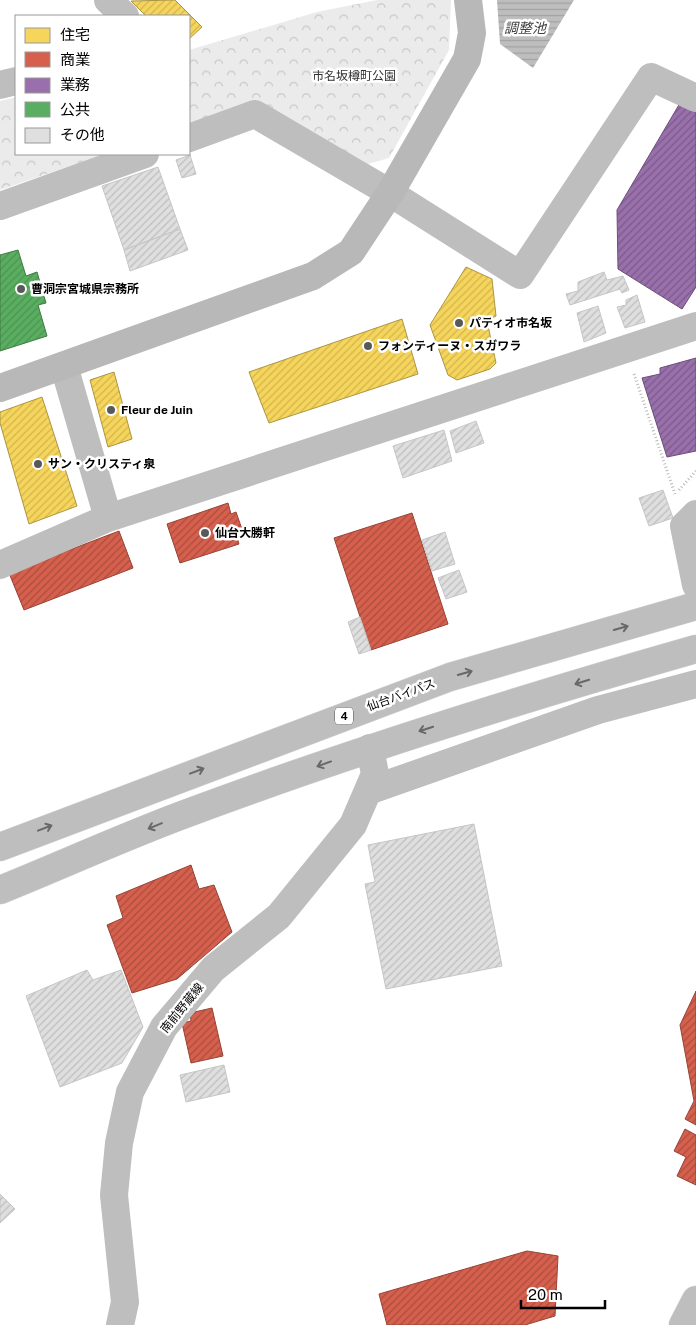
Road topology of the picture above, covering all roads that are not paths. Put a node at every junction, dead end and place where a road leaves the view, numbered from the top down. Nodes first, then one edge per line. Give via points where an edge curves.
1 (108, 0) edge
2 (468, 0) edge
3 (124, 15) edge
4 (15, 81) edge
5 (0, 85) edge
6 (696, 98) edge
7 (190, 138) edge
8 (142, 155) edge
9 (390, 193) junction
10 (0, 206) edge
11 (696, 326) edge
12 (64, 366) junction
13 (0, 388) edge
14 (696, 514) edge
15 (108, 518) junction
16 (0, 565) edge
17 (696, 584) edge
18 (696, 606) edge
19 (696, 649) edge
20 (696, 684) edge
21 (370, 748) junction
22 (368, 791) junction
23 (0, 847) edge
24 (0, 890) edge
25 (696, 1300) edge
26 (120, 1325) edge
27 (683, 1325) edge

1 - 3 main road
2 - 9 street via 472,33 467,59
4 - 5 main road
6 - 9 main road via 651,77 520,275
7 - 9 main road via 255,114
8 - 10 main road
9 - 12 street via 351,252 313,276
11 - 15 main road
12 - 13 street
12 - 15 main road
14 - 17 main road via 684,526
15 - 16 main road
23 -> 18 main road, 仙台バイパス / 4 via 450,677
19 -> 21 main road
20 - 22 main road via 598,710
21 - 22 main road, 南前野蔵線 via 375,774
21 -> 24 main road via 184,814
22 - 26 main road, 南前野蔵線 via 352,825 279,916 213,969 164,1027 130,1092 119,1143 114,1195 125,1302
25 - 27 main road

